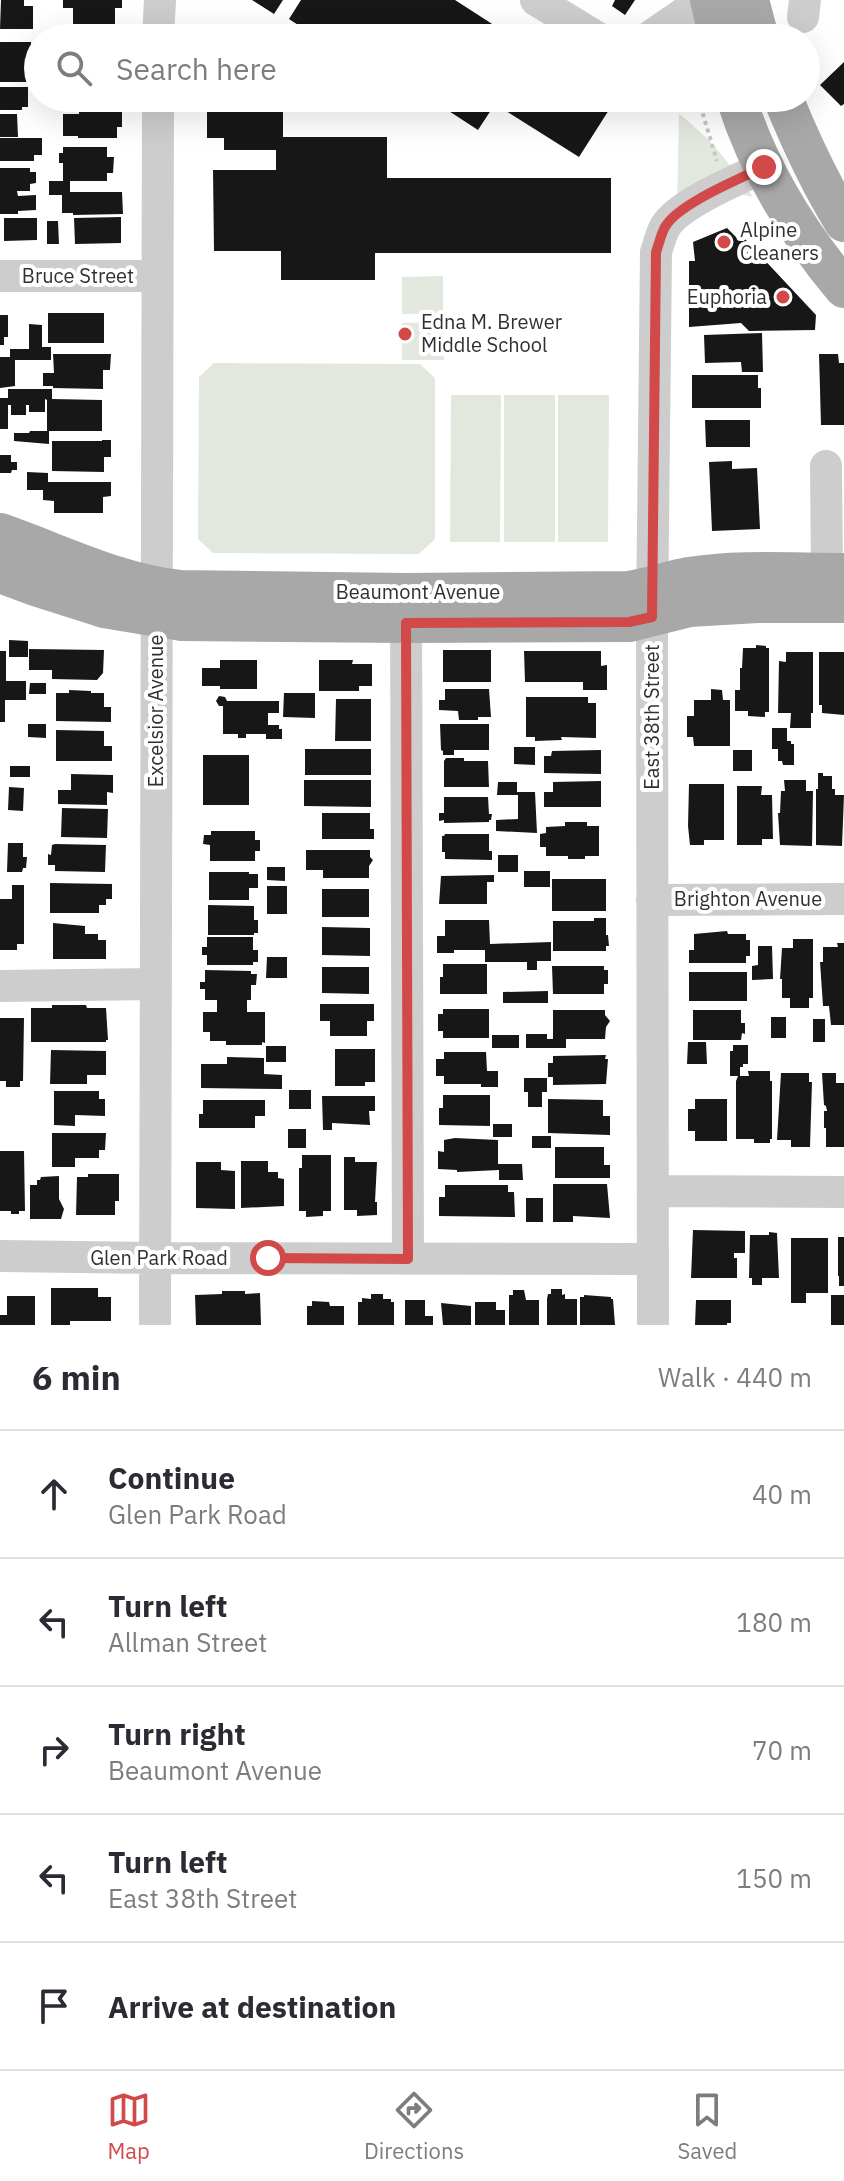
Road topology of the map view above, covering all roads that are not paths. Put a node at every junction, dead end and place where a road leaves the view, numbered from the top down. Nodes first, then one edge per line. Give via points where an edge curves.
1 (160, 0) edge
2 (536, 0) edge
3 (703, 0) edge
4 (710, 0) edge
5 (749, 0) edge
6 (159, 24) edge
7 (575, 24) edge
8 (668, 24) edge
9 (716, 24) edge
10 (755, 24) edge
11 (158, 112) edge
12 (741, 112) edge
13 (788, 112) edge
14 (764, 167) junction
15 (839, 204) edge
16 (0, 276) edge
17 (156, 276) junction
18 (844, 288) edge
19 (826, 466) dead end
20 (0, 533) edge
21 (0, 573) edge
22 (838, 583) edge
23 (652, 602) junction
24 (156, 603) junction
25 (406, 608) junction
26 (844, 899) edge
27 (652, 900) junction
28 (156, 984) junction
29 (0, 986) edge
30 (653, 1191) junction
31 (844, 1192) edge
32 (0, 1256) edge
33 (155, 1258) junction
34 (408, 1259) junction
35 (653, 1259) junction
36 (155, 1325) edge
37 (653, 1325) edge

1 - 6 street
2 - 7 street
3 - 8 street
4 - 9 main road
5 - 10 main road
11 - 17 street, Excelsior Avenue
12 - 14 main road
13 - 15 main road
14 - 18 main road via 795,223
14 - 23 street, East 38th Street via 678,212 665,226 656,252
16 - 17 street, Bruce Street
17 - 24 street, Excelsior Avenue
19 - 22 street
20 - 24 main road, Beaumont Avenue via 126,579
21 - 24 main road, Beaumont Avenue via 104,608
22 - 23 main road, Beaumont Avenue via 723,574 687,577
23 - 25 main road, Beaumont Avenue via 628,591
23 - 27 street, East 38th Street
24 - 25 main road, Beaumont Avenue via 180,590
24 - 28 street, Excelsior Avenue
25 - 34 street
26 - 27 street, Brighton Avenue
27 - 30 street, East 38th Street
28 - 29 street
28 - 33 street, Excelsior Avenue
30 - 31 street
30 - 35 street, East 38th Street
32 - 33 street, Glen Park Road
33 - 34 street, Glen Park Road
33 - 36 street, Excelsior Avenue
34 - 35 street, Glen Park Road
35 - 37 street, East 38th Street

